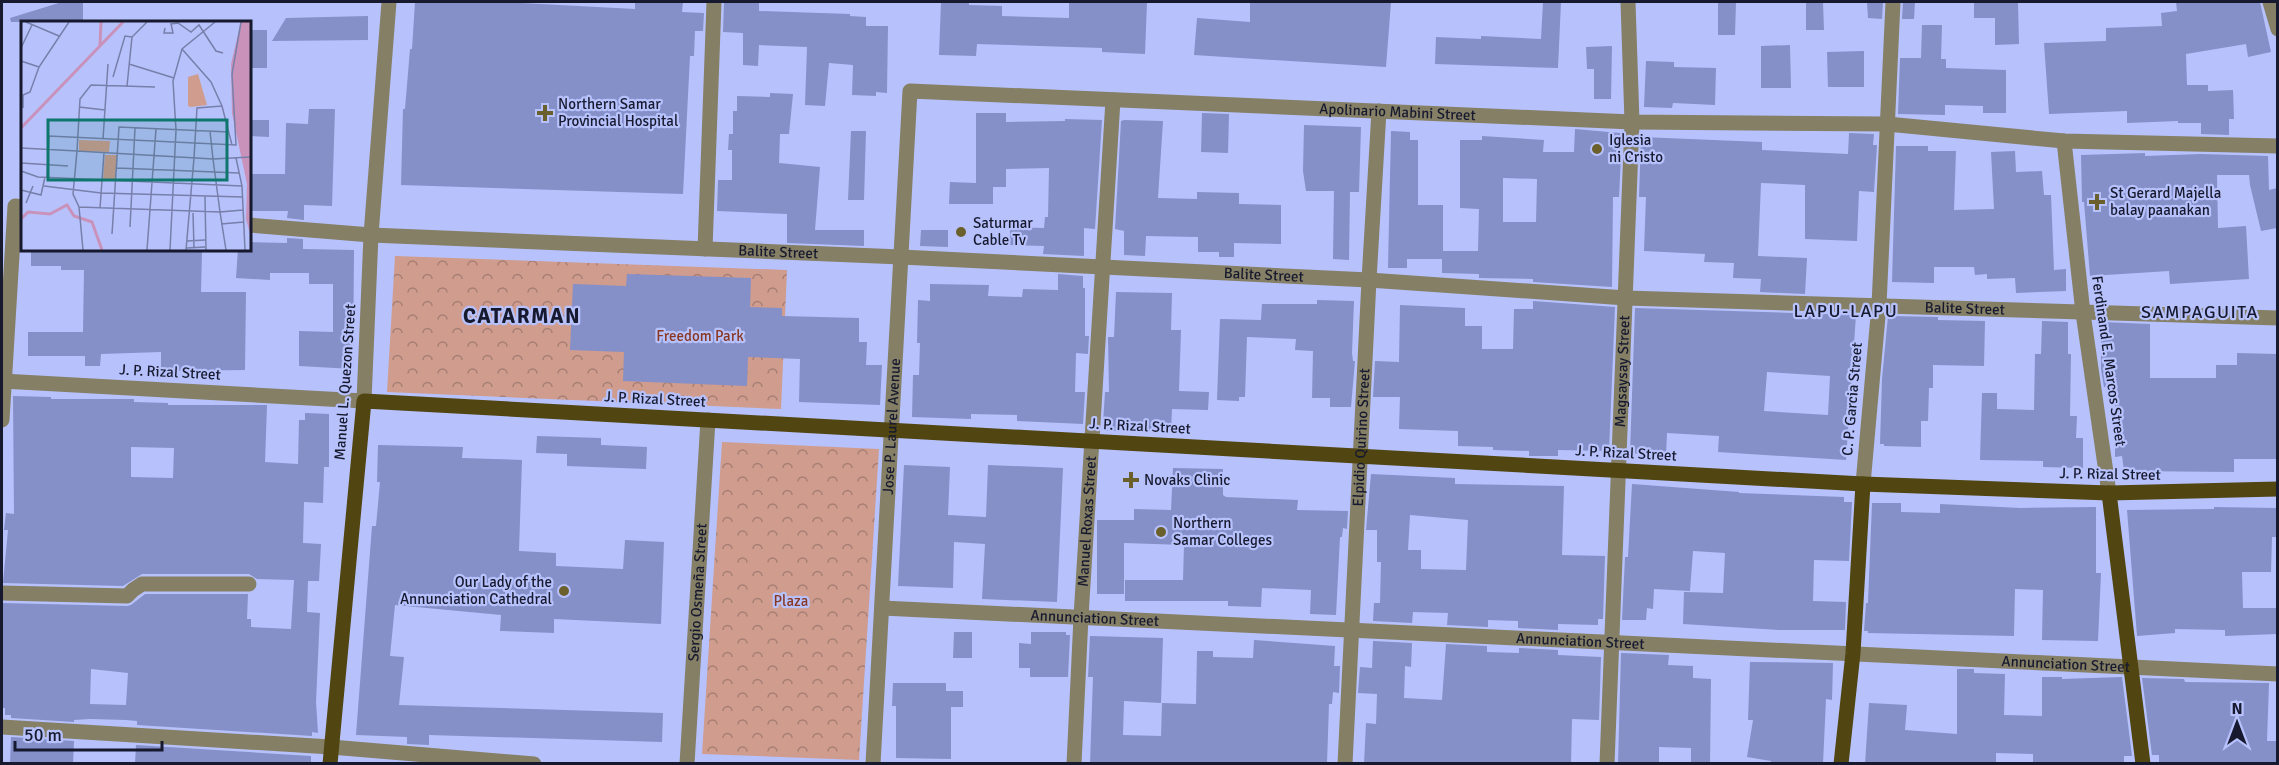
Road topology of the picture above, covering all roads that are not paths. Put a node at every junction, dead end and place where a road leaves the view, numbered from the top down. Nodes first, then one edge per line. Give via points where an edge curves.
1 (389, 2) edge
2 (714, 2) edge
3 (1628, 2) edge
4 (1893, 2) edge
5 (2270, 2) edge
6 (2277, 29) edge
7 (910, 91) joint
8 (1113, 100) junction
9 (1379, 111) junction
10 (1632, 122) junction
11 (1887, 124) junction
12 (2064, 141) junction
13 (2277, 146) edge
14 (19, 207) edge
15 (250, 225) edge
16 (371, 235) junction
17 (705, 249) junction
18 (901, 257) junction
19 (1102, 268) junction
20 (1369, 280) junction
21 (1626, 298) junction
22 (1879, 305) junction
23 (2083, 313) junction
24 (2277, 318) edge
25 (3, 381) edge
26 (364, 401) junction
27 (2, 420) edge
28 (708, 420) junction
29 (892, 430) junction
30 (1091, 441) junction
31 (1360, 456) junction
32 (1618, 471) junction
33 (1863, 484) junction
34 (2277, 489) edge
35 (2109, 493) junction
36 (249, 584) dead end
37 (2, 593) edge
38 (882, 608) junction
39 (1081, 617) junction
40 (1351, 631) junction
41 (1611, 643) junction
42 (1853, 652) junction
43 (2131, 666) junction
44 (2277, 674) edge
45 (2, 727) edge
46 (331, 747) junction
47 (330, 764) edge
48 (534, 764) edge
49 (687, 764) edge
50 (873, 764) edge
51 (1074, 764) edge
52 (1345, 764) edge
53 (1607, 764) edge
54 (1842, 764) edge
55 (2143, 764) edge

1 - 16 street, Manuel L. Quezon Street
2 - 17 street
3 - 10 street, Magsaysay Street
4 - 11 street, C. P. Garcia Street
5 - 6 street
7 - 8 street, Apolinario Mabini Street
7 - 18 street, Jose P. Laurel Avenue
8 - 9 street, Apolinario Mabini Street
8 - 19 street, Manuel Roxas Street
9 - 10 street, Apolinario Mabini Street
9 - 20 street, Elpidio Quirino Street
10 - 11 street, Apolinario Mabini Street
10 - 21 street, Magsaysay Street
11 - 12 street, Apolinario Mabini Street
11 - 22 street, C. P. Garcia Street
12 - 13 street, Apolinario Mabini Street
12 - 23 street, Ferdinand E. Marcos Street
14 - 25 street
15 - 16 street, Balite Street
16 - 17 street, Balite Street
16 - 26 street, Manuel L. Quezon Street
17 - 18 street, Balite Street
18 - 19 street, Balite Street
18 - 29 street, Jose P. Laurel Avenue
19 - 20 street, Balite Street
19 - 30 street, Manuel Roxas Street
20 - 21 street, Balite Street
20 - 31 street, Elpidio Quirino Street
21 - 22 street, Balite Street
21 - 32 street, Magsaysay Street
22 - 23 street, Balite Street
22 - 33 street, C. P. Garcia Street
23 - 24 street, Balite Street
23 - 35 street, Ferdinand E. Marcos Street
25 - 26 street, J. P. Rizal Street
25 - 27 street
26 - 28 main road, J. P. Rizal Street
26 - 46 main road, Manuel L. Quezon Street
28 - 29 main road, J. P. Rizal Street
28 - 49 street, Sergio Osmeña Street
29 - 30 main road, J. P. Rizal Street
29 - 38 street, Jose P. Laurel Avenue
30 - 31 main road, J. P. Rizal Street
30 - 39 street, Manuel Roxas Street
31 - 32 main road, J. P. Rizal Street
31 - 40 street, Elpidio Quirino Street
32 - 33 main road, J. P. Rizal Street
32 - 41 street, Magsaysay Street
33 - 35 main road, J. P. Rizal Street
33 - 42 main road, C. P. Garcia Street
34 - 35 main road, J. P. Rizal Street
35 - 43 main road, Ferdinand E. Marcos Street
36 - 37 street via 142,584 127,596
38 - 39 street, Annunciation Street
38 - 50 street, Jose P. Laurel Avenue
39 - 40 street, Annunciation Street
39 - 51 street, Manuel Roxas Street
40 - 41 street, Annunciation Street
40 - 52 street, Elpidio Quirino Street
41 - 42 street, Annunciation Street
41 - 53 street, Magsaysay Street
42 - 43 street, Annunciation Street
42 - 54 main road, C. P. Garcia Street
43 - 44 street, Annunciation Street
43 - 55 main road, Ferdinand E. Marcos Street
45 - 46 street
46 - 47 main road, Manuel L. Quezon Street
46 - 48 street

